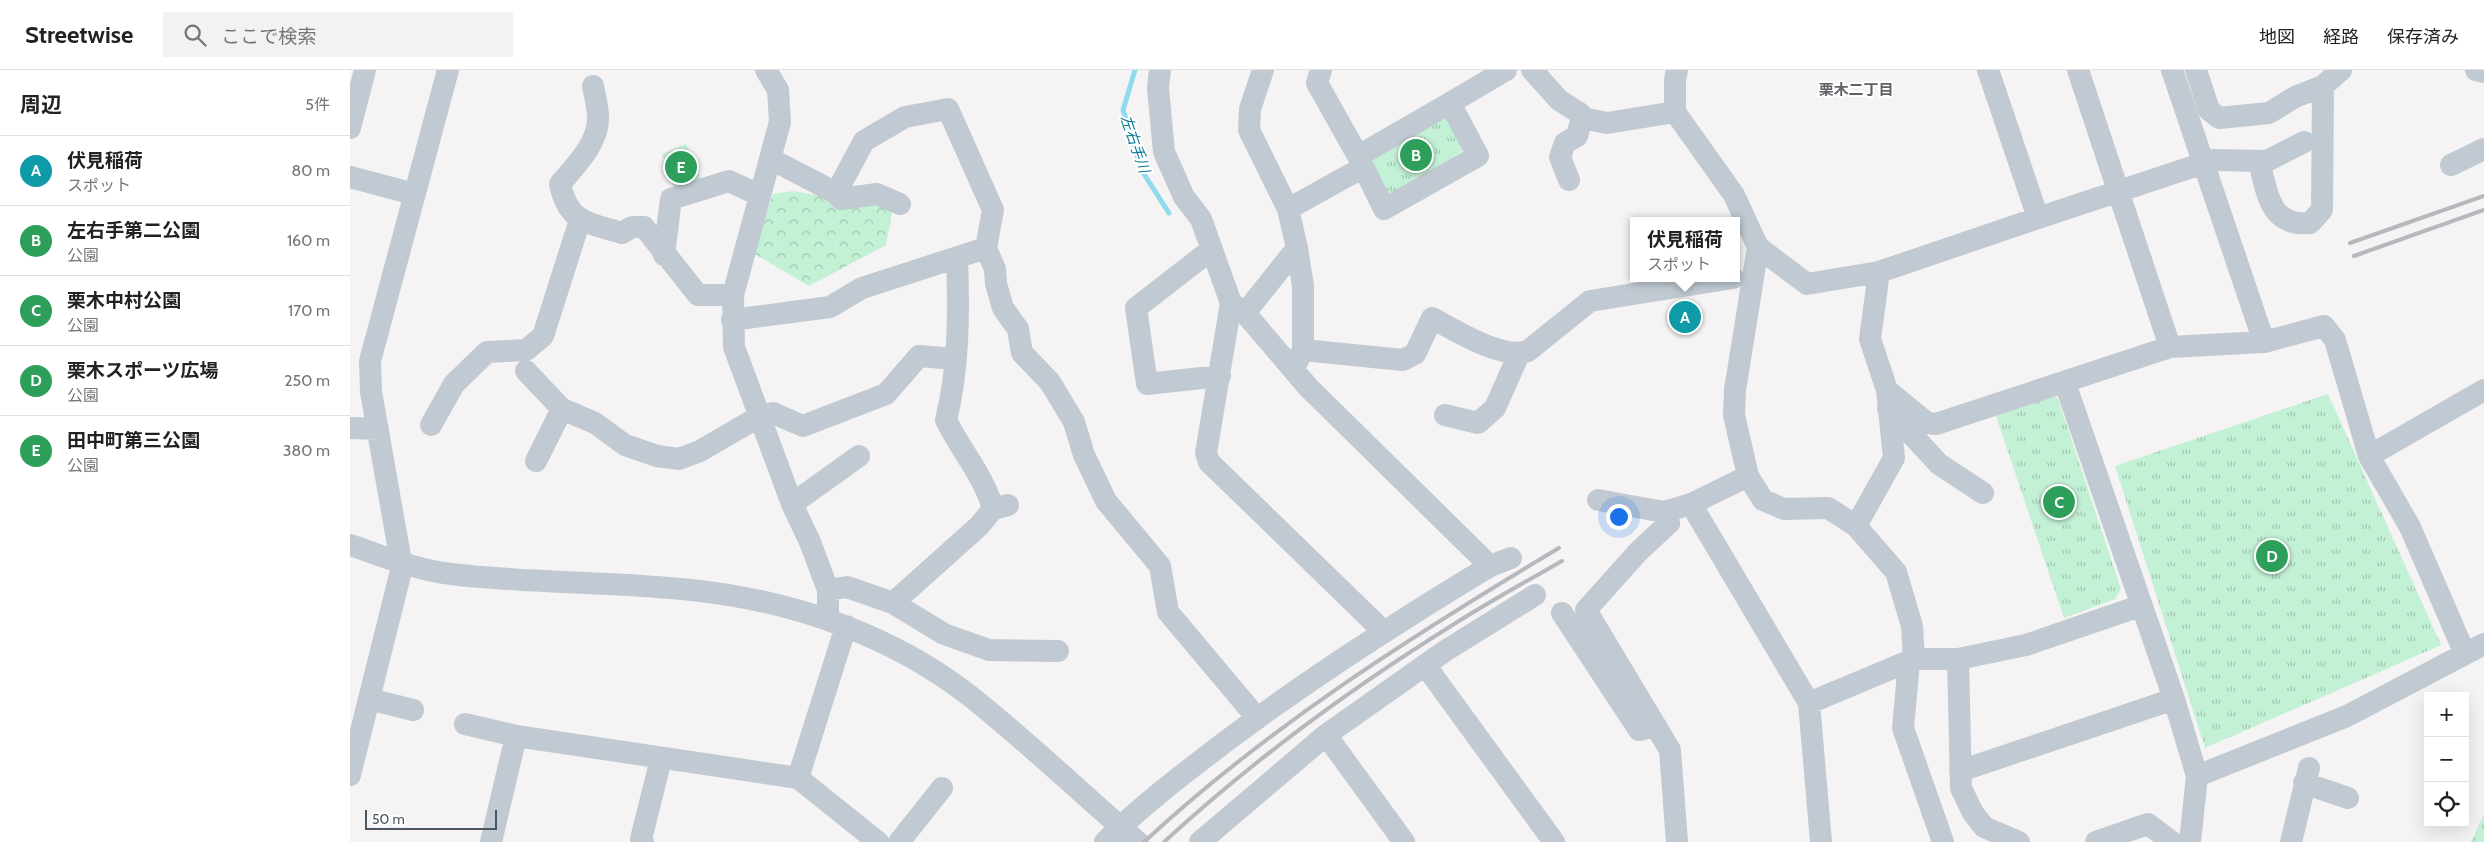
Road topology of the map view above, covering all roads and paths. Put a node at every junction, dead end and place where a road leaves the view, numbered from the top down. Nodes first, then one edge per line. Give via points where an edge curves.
1 (365, 70) edge
2 (448, 70) edge
3 (766, 70) edge
4 (789, 70) edge
5 (1160, 70) edge
6 (1263, 70) edge
7 (1321, 70) edge
8 (1506, 70) edge
9 (1532, 70) edge
10 (1677, 70) edge
11 (1988, 70) edge
12 (2078, 70) edge
13 (2172, 70) edge
14 (2196, 70) edge
15 (2341, 70) edge
16 (2476, 70) edge
17 (2484, 72) edge
18 (593, 86) dead end
19 (778, 90) junction
20 (2314, 94) junction
21 (1450, 103) junction
22 (1675, 112) junction
23 (1582, 118) junction
24 (350, 128) edge
25 (2304, 142) dead end
26 (2484, 149) edge
27 (771, 159) junction
28 (2259, 161) junction
29 (1360, 162) junction
30 (2203, 163) junction
31 (2451, 165) dead end
32 (350, 177) edge
33 (1570, 180) dead end
34 (2119, 192) junction
35 (836, 193) junction
36 (414, 194) junction
37 (759, 195) junction
38 (900, 204) dead end
39 (1288, 209) junction
40 (574, 213) junction
41 (2038, 218) junction
42 (1758, 247) junction
43 (986, 248) junction
44 (1297, 248) junction
45 (1212, 249) junction
46 (664, 255) junction
47 (957, 259) junction
48 (1879, 272) junction
49 (1741, 277) edge
50 (1710, 282) edge
51 (733, 295) junction
52 (1238, 308) junction
53 (732, 320) junction
54 (2264, 342) junction
55 (2170, 347) junction
56 (1519, 354) junction
57 (955, 359) junction
58 (1298, 360) junction
59 (526, 371) dead end
60 (1220, 376) junction
61 (2065, 384) junction
62 (2484, 390) edge
63 (1888, 400) junction
64 (562, 409) junction
65 (1445, 415) dead end
66 (760, 416) junction
67 (432, 425) dead end
68 (350, 428) edge
69 (378, 429) junction
70 (859, 456) dead end
71 (2370, 456) junction
72 (536, 461) dead end
73 (1748, 476) junction
74 (1983, 493) dead end
75 (1598, 500) dead end
76 (792, 504) junction
77 (1691, 504) junction
78 (1664, 512) junction
79 (1856, 526) junction
80 (350, 545) edge
81 (1638, 551) junction
82 (1511, 558) dead end
83 (402, 563) junction
84 (1610, 563) dead end
85 (1490, 566) junction
86 (828, 590) junction
87 (1535, 595) dead end
88 (893, 603) junction
89 (2140, 606) junction
90 (1562, 613) dead end
91 (837, 623) junction
92 (1384, 631) junction
93 (2475, 649) edge
94 (1058, 651) dead end
95 (1958, 659) junction
96 (1912, 661) junction
97 (1425, 665) junction
98 (2174, 698) junction
99 (369, 699) junction
100 (1809, 704) junction
101 (413, 710) dead end
102 (1257, 718) junction
103 (465, 724) dead end
104 (1656, 726) junction
105 (1326, 735) junction
106 (516, 736) junction
107 (661, 759) junction
108 (1960, 771) junction
109 (350, 775) edge
110 (2197, 776) junction
111 (798, 778) junction
112 (942, 788) dead end
113 (2348, 798) dead end
114 (1123, 836) edge
115 (490, 842) edge
116 (643, 842) edge
117 (878, 842) edge
118 (899, 842) edge
119 (1200, 842) edge
120 (1404, 842) edge
121 (1554, 842) edge
122 (1677, 842) edge
123 (1821, 842) edge
124 (1942, 842) edge
125 (2019, 842) edge
126 (2096, 842) edge
127 (2172, 842) edge
128 (2190, 842) edge
129 (2290, 842) edge

1 - 24 street
2 - 36 street
3 - 19 street
4 - 19 street
5 - 45 street via 1158,88 1164,152 1184,197 1201,219
6 - 39 street via 1250,109 1249,130
7 - 29 street via 1317,83
8 - 21 street
9 - 23 street via 1558,100 1582,114
10 - 22 street
11 - 41 street
12 - 34 street
13 - 30 street
14 - 20 street via 2209,110 2218,118 2269,112
15 - 20 street
16 - 17 street
18 - 40 street via 598,118 595,135 581,160 560,184
19 - 27 street via 780,122
20 - 28 street via 2322,210 2310,223 2296,224 2283,219 2274,210
21 - 29 street
21 - 29 street via 1478,156 1384,210
22 - 23 street via 1607,123
22 - 42 street via 1734,195
23 - 33 street via 1577,136 1565,143 1560,157
25 - 28 street via 2268,161
26 - 31 street
27 - 35 street
27 - 37 street
28 - 30 street via 2212,160
29 - 39 street
30 - 34 street
30 - 54 street
32 - 36 street
34 - 41 street
34 - 55 street
35 - 38 street via 841,199 877,194
35 - 43 street via 864,141 905,117 948,109 994,210
36 - 69 street via 370,361 371,392
37 - 46 street via 729,181 671,198
37 - 51 street
39 - 44 street
40 - 46 street via 622,233 632,227 644,227
40 - 67 street via 543,336 526,350 487,352 454,384
41 - 48 street
42 - 48 street via 1807,284
42 - 49 street
43 - 47 street
43 - 102 street via 995,269 1003,308 1018,329 1022,354 1050,382 1074,422 1084,455 1106,501 1160,566 1168,612
44 - 52 street
44 - 58 street via 1303,286
45 - 52 street
45 - 60 street via 1136,308 1147,384
46 - 51 street via 698,295
47 - 53 street via 862,288 830,307
47 - 57 street
48 - 63 street via 1870,339
49 - 73 street via 1734,415
50 - 56 street via 1590,301 1528,351
51 - 53 street
52 - 58 street
52 - 60 street
53 - 66 street via 734,347
54 - 55 street
54 - 71 street via 2324,326 2335,340
55 - 61 street
56 - 58 street via 1478,342 1432,318 1415,354 1403,360
56 - 65 street via 1495,408 1478,423
57 - 66 street via 919,356 886,394 803,426 773,413
57 - 88 street via 946,420 958,445 1001,507
58 - 85 street
59 - 64 street
60 - 92 street via 1206,453 1209,462
61 - 63 street via 1936,424 1927,423
61 - 89 street
62 - 71 street
63 - 74 street via 1939,464
63 - 79 street via 1894,458
64 - 66 street via 595,423 625,445 657,456 679,458 700,452
64 - 72 street
66 - 76 street
68 - 69 street
69 - 83 street
70 - 76 street
71 - 93 street
73 - 77 street
73 - 79 street via 1763,500 1784,509 1828,508
75 - 78 street
76 - 86 street
77 - 78 street
77 - 100 street
78 - 81 street via 1669,523
79 - 96 street via 1896,572 1912,626
80 - 83 street
81 - 84 street
81 - 104 street via 1586,610
82 - 85 street
83 - 91 street via 449,574 700,590 791,607
83 - 99 street
85 - 92 street
86 - 88 street via 847,588
86 - 91 street
87 - 97 street
88 - 94 street via 944,634 989,650
89 - 95 street via 2026,645
89 - 98 street
90 - 104 street via 1640,730
91 - 111 street
91 - 114 street via 933,671 969,696
92 - 102 street
93 - 110 street via 2347,716
95 - 96 street
95 - 108 street
96 - 100 street
96 - 124 street via 1903,728
97 - 105 street
97 - 121 street
98 - 108 street
98 - 110 street
99 - 101 street
99 - 109 street
100 - 123 street
102 - 114 street via 1184,773
103 - 106 street
104 - 122 street via 1670,750
105 - 119 street
105 - 120 street
106 - 107 street
106 - 115 street
107 - 111 street
107 - 116 street via 641,839
108 - 125 street via 1961,788 1984,827
110 - 128 street
111 - 117 street
112 - 118 street
113 - 129 street via 2307,776
126 - 127 street via 2148,824

